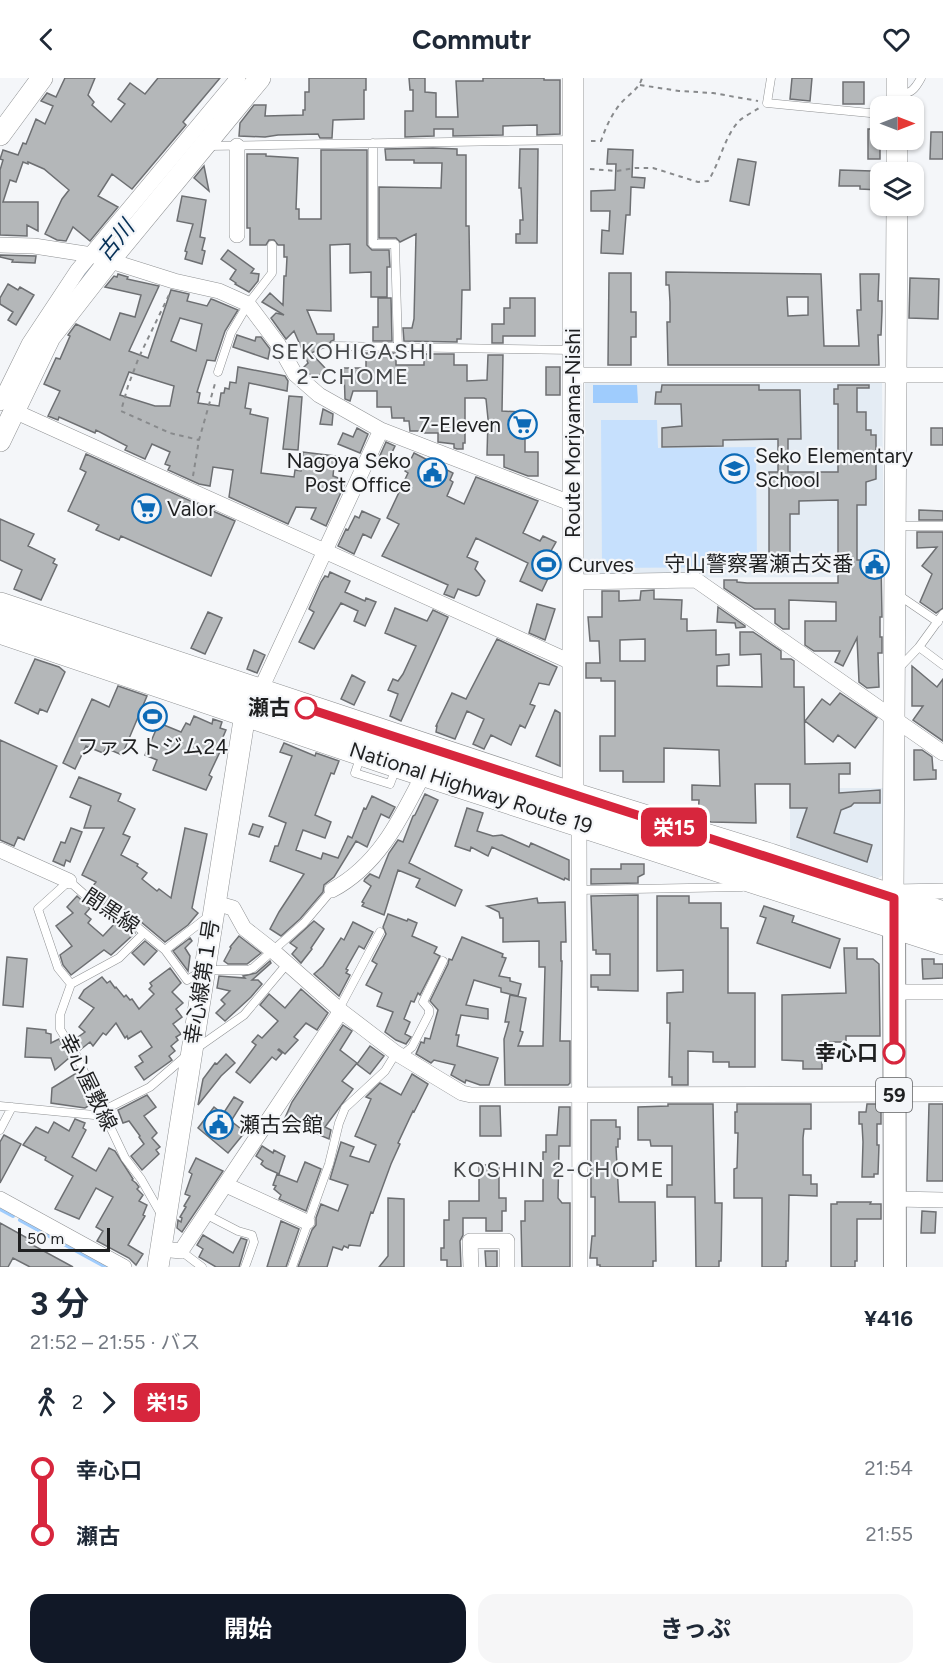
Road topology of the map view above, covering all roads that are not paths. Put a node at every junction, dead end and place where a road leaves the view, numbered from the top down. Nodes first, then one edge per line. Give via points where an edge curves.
1 (42, 78) edge
2 (238, 78) edge
3 (260, 78) edge
4 (573, 78) edge
5 (771, 78) edge
6 (921, 78) edge
7 (897, 93) edge
8 (870, 113) edge
9 (0, 135) edge
10 (573, 140) junction
11 (373, 143) junction
12 (205, 146) junction
13 (237, 146) junction
14 (897, 216) edge
15 (237, 235) dead end
16 (0, 245) edge
17 (272, 245) dead end
18 (101, 257) junction
19 (248, 304) junction
20 (334, 346) dead end
21 (398, 347) junction
22 (573, 350) junction
23 (219, 372) road end
24 (897, 374) junction
25 (573, 375) junction
26 (943, 375) edge
27 (7, 407) edge
28 (381, 430) junction
29 (0, 441) edge
30 (573, 504) junction
31 (896, 526) junction
32 (943, 526) edge
33 (325, 551) junction
34 (573, 582) junction
35 (896, 593) junction
36 (0, 606) edge
37 (943, 614) edge
38 (938, 622) junction
39 (0, 630) edge
40 (919, 647) junction
41 (573, 663) junction
42 (943, 665) edge
43 (895, 671) junction
44 (252, 703) junction
45 (895, 718) junction
46 (943, 753) edge
47 (424, 773) junction
48 (573, 796) junction
49 (579, 823) junction
50 (0, 850) edge
51 (69, 881) junction
52 (775, 886) junction
53 (332, 890) joint
54 (579, 890) junction
55 (943, 891) edge
56 (894, 905) junction
57 (214, 908) junction
58 (943, 915) edge
59 (380, 932) dead end
60 (144, 933) junction
61 (943, 941) edge
62 (165, 950) junction
63 (272, 950) junction
64 (444, 961) dead end
65 (287, 964) junction
66 (204, 970) junction
67 (71, 984) junction
68 (894, 992) junction
69 (943, 992) edge
70 (340, 1010) junction
71 (191, 1051) junction
72 (399, 1054) junction
73 (894, 1094) junction
74 (943, 1094) edge
75 (580, 1095) junction
76 (0, 1106) edge
77 (12, 1107) junction
78 (103, 1110) junction
79 (0, 1130) edge
80 (226, 1185) junction
81 (0, 1199) edge
82 (895, 1199) junction
83 (943, 1200) edge
84 (207, 1215) junction
85 (165, 1221) junction
86 (307, 1222) junction
87 (167, 1256) edge
88 (124, 1267) edge
89 (202, 1267) edge
90 (245, 1267) edge
91 (291, 1267) edge
92 (471, 1267) edge
93 (507, 1267) edge
94 (580, 1267) edge
95 (895, 1267) edge

1 - 9 street
2 - 18 street
3 - 12 street
4 - 10 street, Route Moriyama-Nishi
5 - 8 lane via 767,102
6 - 7 lane via 915,90
10 - 11 lane
10 - 22 street, Route Moriyama-Nishi
11 - 13 lane
11 - 21 lane via 373,244 395,244
12 - 13 lane
12 - 18 street
13 - 15 street
14 - 24 street
16 - 18 street via 34,246
17 - 19 lane via 272,273
18 - 19 street via 219,291
18 - 27 street
19 - 23 lane via 231,333
19 - 28 street via 296,374 319,395
20 - 21 lane
21 - 22 lane
22 - 25 street, Route Moriyama-Nishi
24 - 25 street
24 - 26 street
24 - 31 street
25 - 30 street, Route Moriyama-Nishi
27 - 29 street
27 - 33 street
28 - 30 street
28 - 33 street
30 - 34 street, Route Moriyama-Nishi
31 - 32 lane
31 - 35 street
33 - 41 street
33 - 44 street
34 - 41 street, Route Moriyama-Nishi
34 - 45 street via 696,580
35 - 38 lane
35 - 43 street
36 - 44 highway, National Highway Route 19
37 - 38 lane
38 - 40 lane
39 - 44 highway, National Highway Route 19
40 - 42 lane
40 - 43 lane
41 - 48 street, Route Moriyama-Nishi
43 - 45 street
44 - 47 highway, National Highway Route 19 via 362,752
44 - 48 highway, National Highway Route 19
44 - 57 street, 幸心線第１号
45 - 46 street
45 - 56 street
47 - 49 highway, National Highway Route 19
47 - 53 street via 401,819 376,856
48 - 49 street, Route Moriyama-Nishi
48 - 56 highway, National Highway Route 19 via 770,857
49 - 52 highway, National Highway Route 19
49 - 54 street
50 - 51 street, 間黒線
51 - 60 lane, 間黒線 via 102,910 124,916
51 - 67 lane via 38,909 58,968
52 - 54 lane
52 - 56 highway, National Highway Route 19
53 - 63 lane, 間黒線 via 304,923
54 - 75 street
55 - 56 street
56 - 58 highway, National Highway Route 19
56 - 61 highway, National Highway Route 19
56 - 68 main road, 59
57 - 62 lane
57 - 63 street via 233,908 244,928
57 - 66 street, 幸心線第１号
59 - 70 lane
60 - 62 lane, 間黒線
60 - 67 lane via 119,958
62 - 66 lane, 間黒線 via 187,980
63 - 65 street
63 - 66 lane, 間黒線 via 248,970
64 - 72 lane via 423,1002 429,1014 412,1047
65 - 70 street
65 - 71 lane via 244,1015
66 - 71 street, 幸心線第１号
67 - 78 lane, 幸心屋敷線 via 60,1015 60,1029
68 - 69 street
68 - 73 main road, 59
70 - 72 street
70 - 80 street
71 - 78 lane via 150,1087
71 - 85 street, 幸心線第１号
72 - 75 street via 462,1093
72 - 86 lane via 345,1108
73 - 74 street
73 - 75 street
73 - 82 main road, 59
75 - 94 street
76 - 77 lane
77 - 78 lane via 94,1115
77 - 79 lane
78 - 85 lane, 幸心屋敷線 via 125,1158
80 - 84 street
80 - 86 street
81 - 88 street
82 - 83 street
82 - 95 main road, 59
84 - 87 street
84 - 90 lane via 252,1235 254,1242
85 - 87 street, 幸心線第１号
86 - 91 lane
87 - 89 lane
92 - 93 street via 470,1241 507,1240

